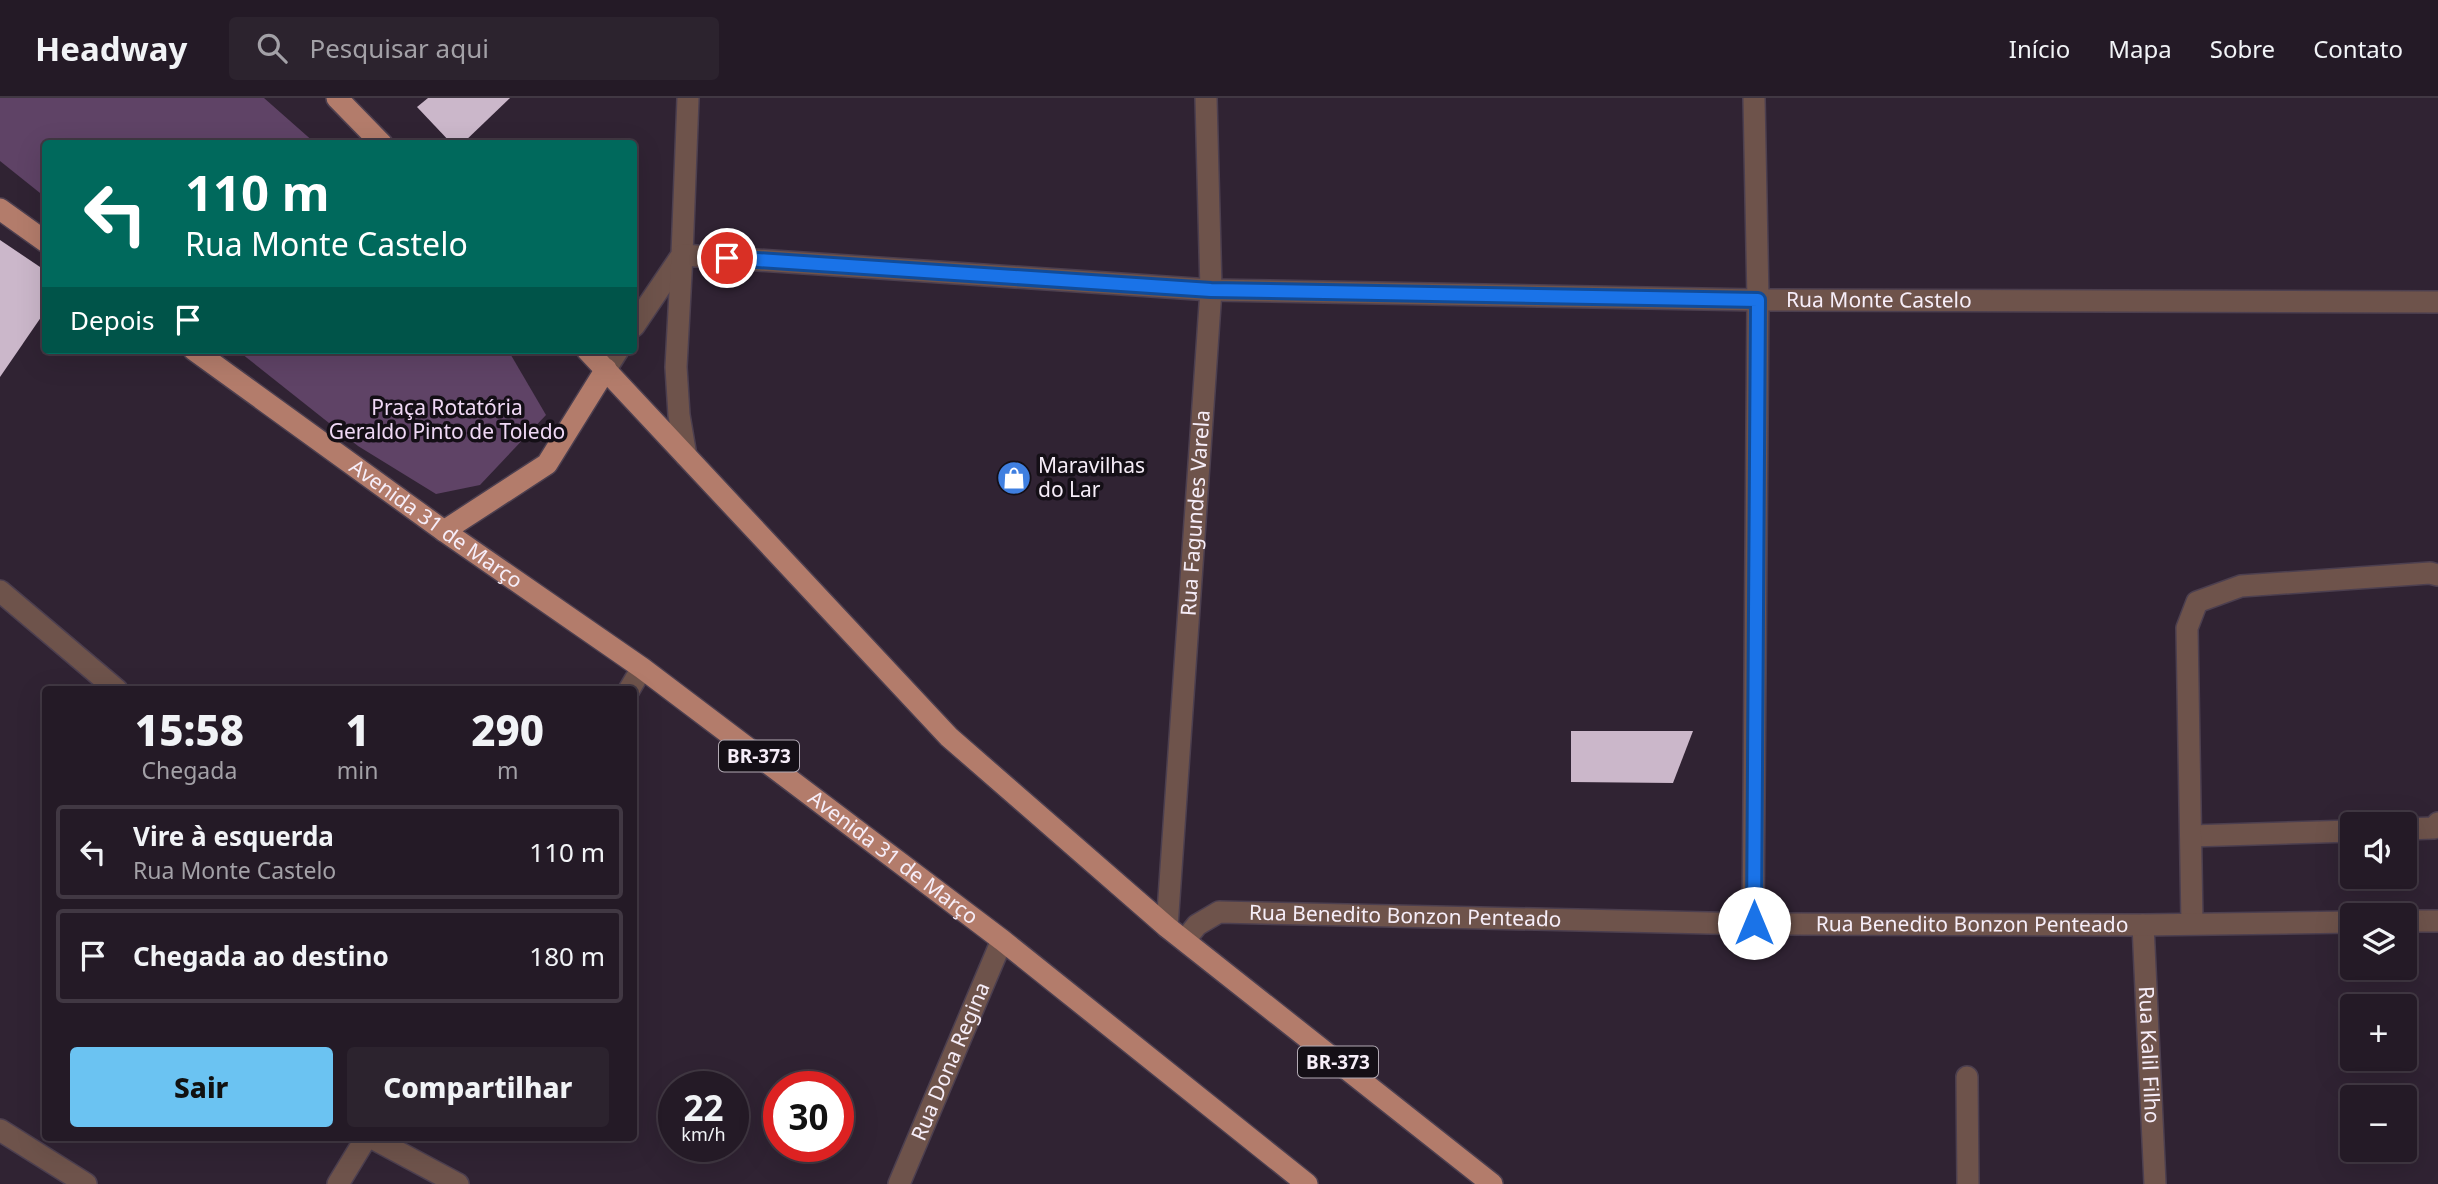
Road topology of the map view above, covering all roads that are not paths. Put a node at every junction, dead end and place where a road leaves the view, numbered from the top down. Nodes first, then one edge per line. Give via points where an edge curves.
1 (337, 98) edge
2 (688, 98) edge
3 (1206, 98) edge
4 (1754, 98) edge
5 (378, 140) edge
6 (0, 209) edge
7 (42, 239) edge
8 (682, 255) junction
9 (1211, 290) junction
10 (1758, 300) junction
11 (2438, 302) edge
12 (637, 322) edge
13 (200, 354) edge
14 (591, 354) edge
15 (615, 354) edge
16 (606, 369) junction
17 (686, 456) junction
18 (444, 531) junction
19 (2438, 575) edge
20 (0, 591) edge
21 (642, 668) junction
22 (112, 686) edge
23 (631, 686) edge
24 (2438, 823) edge
25 (2417, 829) edge
26 (2340, 831) edge
27 (2192, 836) junction
28 (2417, 921) edge
29 (2438, 921) edge
30 (2340, 922) edge
31 (1754, 923) junction
32 (2192, 923) junction
33 (2143, 925) junction
34 (1176, 933) junction
35 (1002, 940) junction
36 (1967, 1077) dead end
37 (0, 1130) edge
38 (364, 1141) edge
39 (378, 1141) edge
40 (86, 1184) edge
41 (338, 1184) edge
42 (458, 1184) edge
43 (899, 1184) edge
44 (1307, 1184) edge
45 (1492, 1184) edge
46 (1968, 1184) edge
47 (2155, 1184) edge

1 - 5 main road
2 - 8 street
3 - 9 street, Rua Fagundes Varela
4 - 10 street
6 - 7 main road
8 - 9 street, Rua Monte Castelo
8 - 12 street
8 - 17 street via 676,367
9 - 10 street, Rua Monte Castelo
9 - 34 street, Rua Fagundes Varela
10 - 11 street, Rua Monte Castelo
10 - 31 street
13 - 18 main road, Avenida 31 de Março / BR-373
14 - 16 main road, BR-373
15 - 16 street
16 - 17 main road, BR-373
16 - 18 main road via 547,464
17 - 34 main road, BR-373 via 949,737
18 - 21 main road, Avenida 31 de Março / BR-373
19 - 27 street via 2241,586 2197,602 2187,628
20 - 22 street
21 - 23 street
21 - 35 main road, Avenida 31 de Março / BR-373
24 - 25 street via 2434,828
26 - 27 street
27 - 32 street
28 - 29 street
30 - 32 street, Rua Benedito Bonzon Penteado
31 - 33 street, Rua Benedito Bonzon Penteado
31 - 34 street, Rua Benedito Bonzon Penteado via 1219,912
32 - 33 street, Rua Benedito Bonzon Penteado
33 - 47 street, Rua Kalil Filho
34 - 45 main road, BR-373
35 - 43 street, Rua Dona Regina
35 - 44 main road, Avenida 31 de Março / BR-373
36 - 46 street
37 - 40 street
38 - 41 street
39 - 42 street

